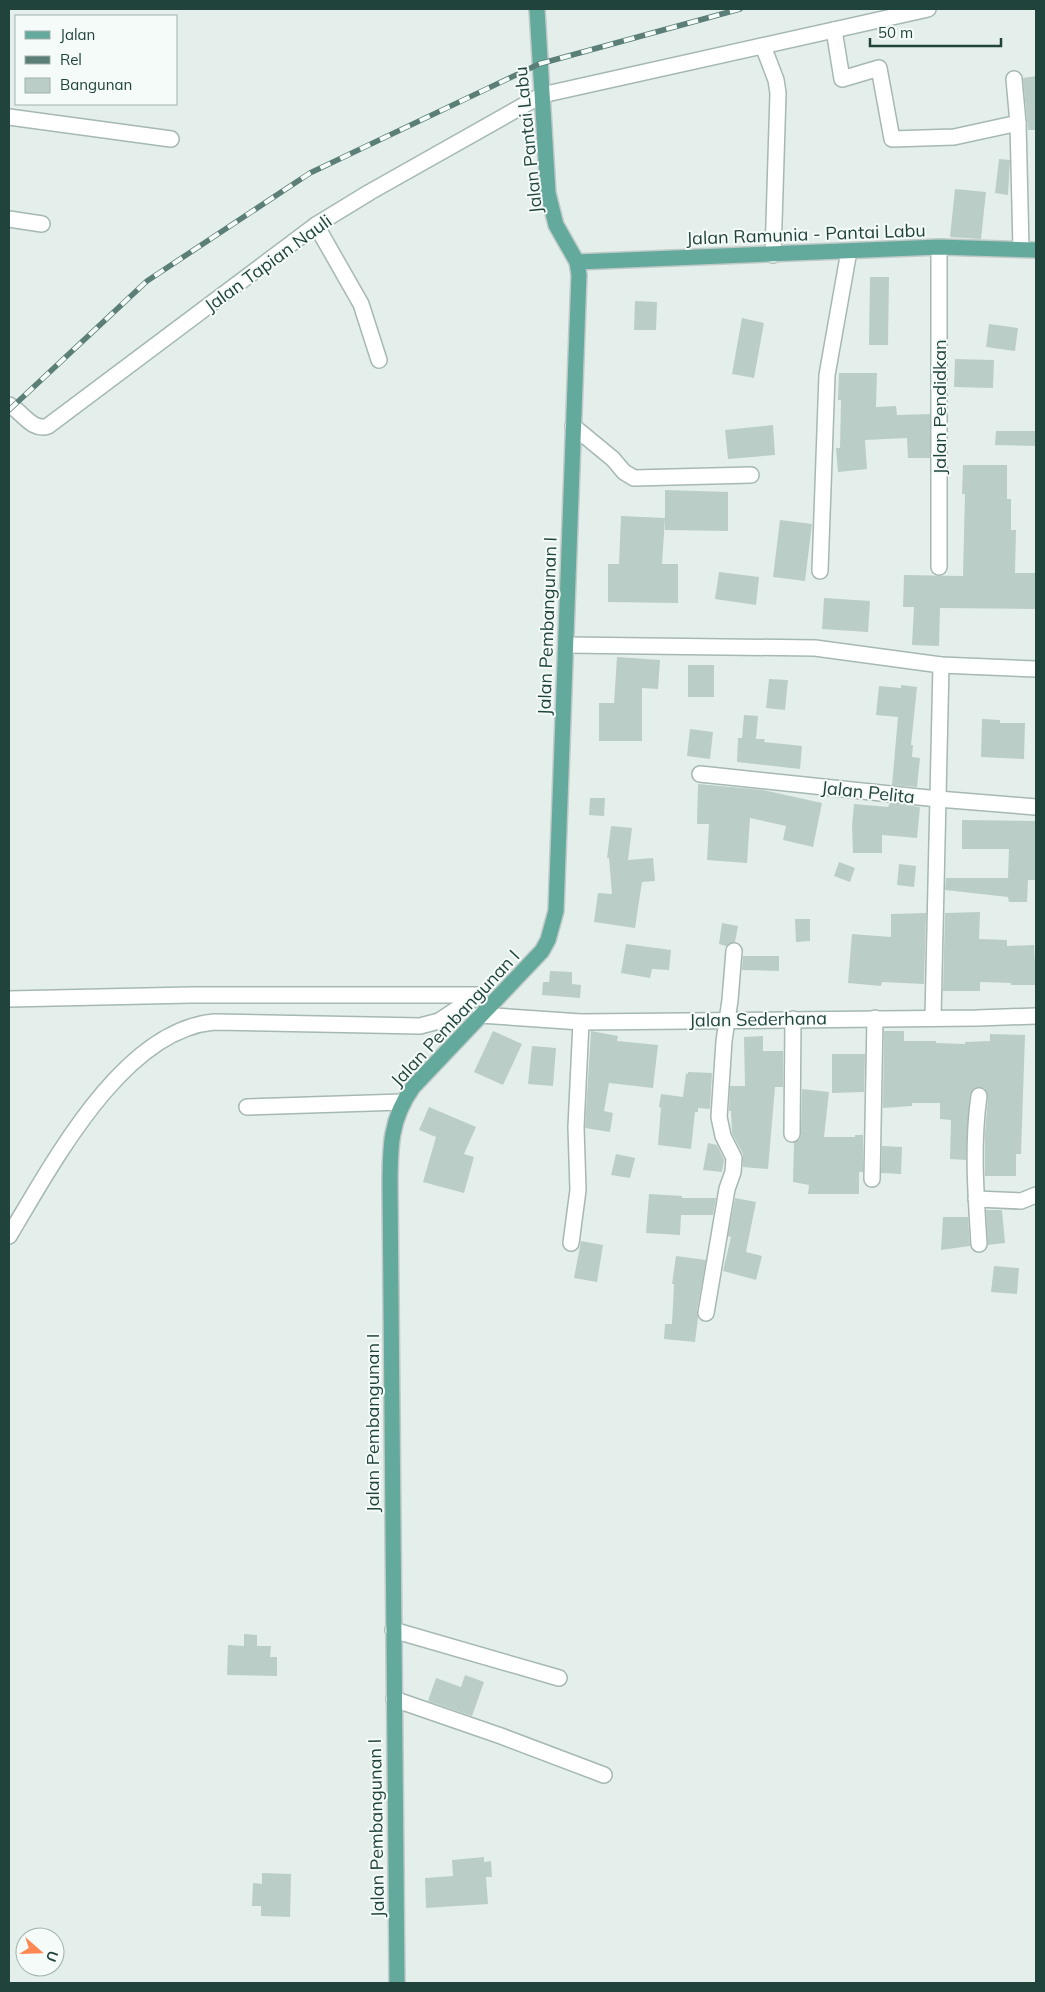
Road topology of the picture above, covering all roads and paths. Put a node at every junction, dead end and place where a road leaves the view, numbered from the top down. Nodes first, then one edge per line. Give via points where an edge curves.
1 (537, 9) edge
2 (928, 9) edge
3 (834, 30) junction
4 (764, 46) junction
5 (1014, 78) dead end
6 (542, 96) junction
7 (9, 117) edge
8 (1018, 123) junction
9 (171, 139) dead end
10 (9, 220) edge
11 (42, 224) dead end
12 (316, 225) junction
13 (940, 247) junction
14 (1020, 249) junction
15 (1036, 250) edge
16 (849, 251) junction
17 (773, 254) junction
18 (577, 262) junction
19 (378, 360) dead end
20 (9, 405) edge
21 (573, 426) junction
22 (751, 475) dead end
23 (940, 567) dead end
24 (820, 571) dead end
25 (566, 645) junction
26 (941, 665) junction
27 (1036, 669) edge
28 (700, 774) dead end
29 (938, 799) junction
30 (1036, 807) edge
31 (734, 951) dead end
32 (501, 994) junction
33 (478, 995) junction
34 (9, 999) edge
35 (480, 1015) junction
36 (1036, 1016) edge
37 (932, 1017) junction
38 (875, 1018) junction
39 (793, 1019) junction
40 (727, 1020) junction
41 (581, 1022) junction
42 (979, 1096) dead end
43 (402, 1102) junction
44 (247, 1107) dead end
45 (792, 1134) dead end
46 (872, 1179) dead end
47 (1036, 1196) edge
48 (976, 1199) junction
49 (9, 1236) edge
50 (571, 1243) dead end
51 (979, 1244) dead end
52 (706, 1313) dead end
53 (393, 1630) junction
54 (559, 1678) dead end
55 (394, 1699) junction
56 (604, 1776) dead end
57 (397, 1983) edge

1 - 6 main road, Jalan Pantai Labu
2 - 3 street, Jalan Tapian Nauli
3 - 4 street, Jalan Tapian Nauli
3 - 8 street via 842,79 879,68 892,139 942,138
4 - 6 street, Jalan Tapian Nauli
4 - 17 street via 778,93
5 - 8 street
6 - 12 street, Jalan Tapian Nauli
6 - 18 main road, Jalan Pantai Labu via 551,208 556,225
7 - 9 street
8 - 14 street
10 - 11 street
12 - 19 street via 361,304
12 - 20 street, Jalan Tapian Nauli via 48,426 34,425
13 - 14 main road, Jalan Ramunia - Pantai Labu
13 - 16 main road, Jalan Ramunia - Pantai Labu
13 - 23 street, Jalan Pendidkan
14 - 15 main road, Jalan Ramunia - Pantai Labu
16 - 17 main road, Jalan Ramunia - Pantai Labu
16 - 24 street via 827,375
17 - 18 main road, Jalan Ramunia - Pantai Labu
18 - 21 main road, Jalan Pembangunan I via 579,297
21 - 22 street via 634,478
21 - 25 main road, Jalan Pembangunan I
25 - 26 street via 815,648
25 - 32 main road, Jalan Pembangunan I via 556,911 542,951
26 - 27 street
26 - 29 street
28 - 29 street, Jalan Pelita
29 - 30 street, Jalan Pelita
29 - 37 street
31 - 40 street
32 - 33 street
32 - 35 main road, Jalan Pembangunan I
33 - 34 street
33 - 49 street via 439,1021 420,1026 214,1022 179,1031 146,1052 100,1095
35 - 41 street, Jalan Sederhana
35 - 43 main road, Jalan Pembangunan I
36 - 37 street, Jalan Sederhana
37 - 38 street, Jalan Sederhana
38 - 39 street, Jalan Sederhana
38 - 46 street
39 - 40 street, Jalan Sederhana
39 - 45 street
40 - 41 street, Jalan Sederhana
40 - 52 street via 719,1117 723,1136 734,1158 733,1172 727,1189
41 - 50 street via 576,1127 578,1190
42 - 48 street
43 - 44 street
43 - 53 main road, Jalan Pembangunan I via 392,1134 390,1162
47 - 48 street via 1021,1200
48 - 51 street
53 - 54 street
53 - 55 main road, Jalan Pembangunan I
55 - 56 street
55 - 57 main road, Jalan Pembangunan I

